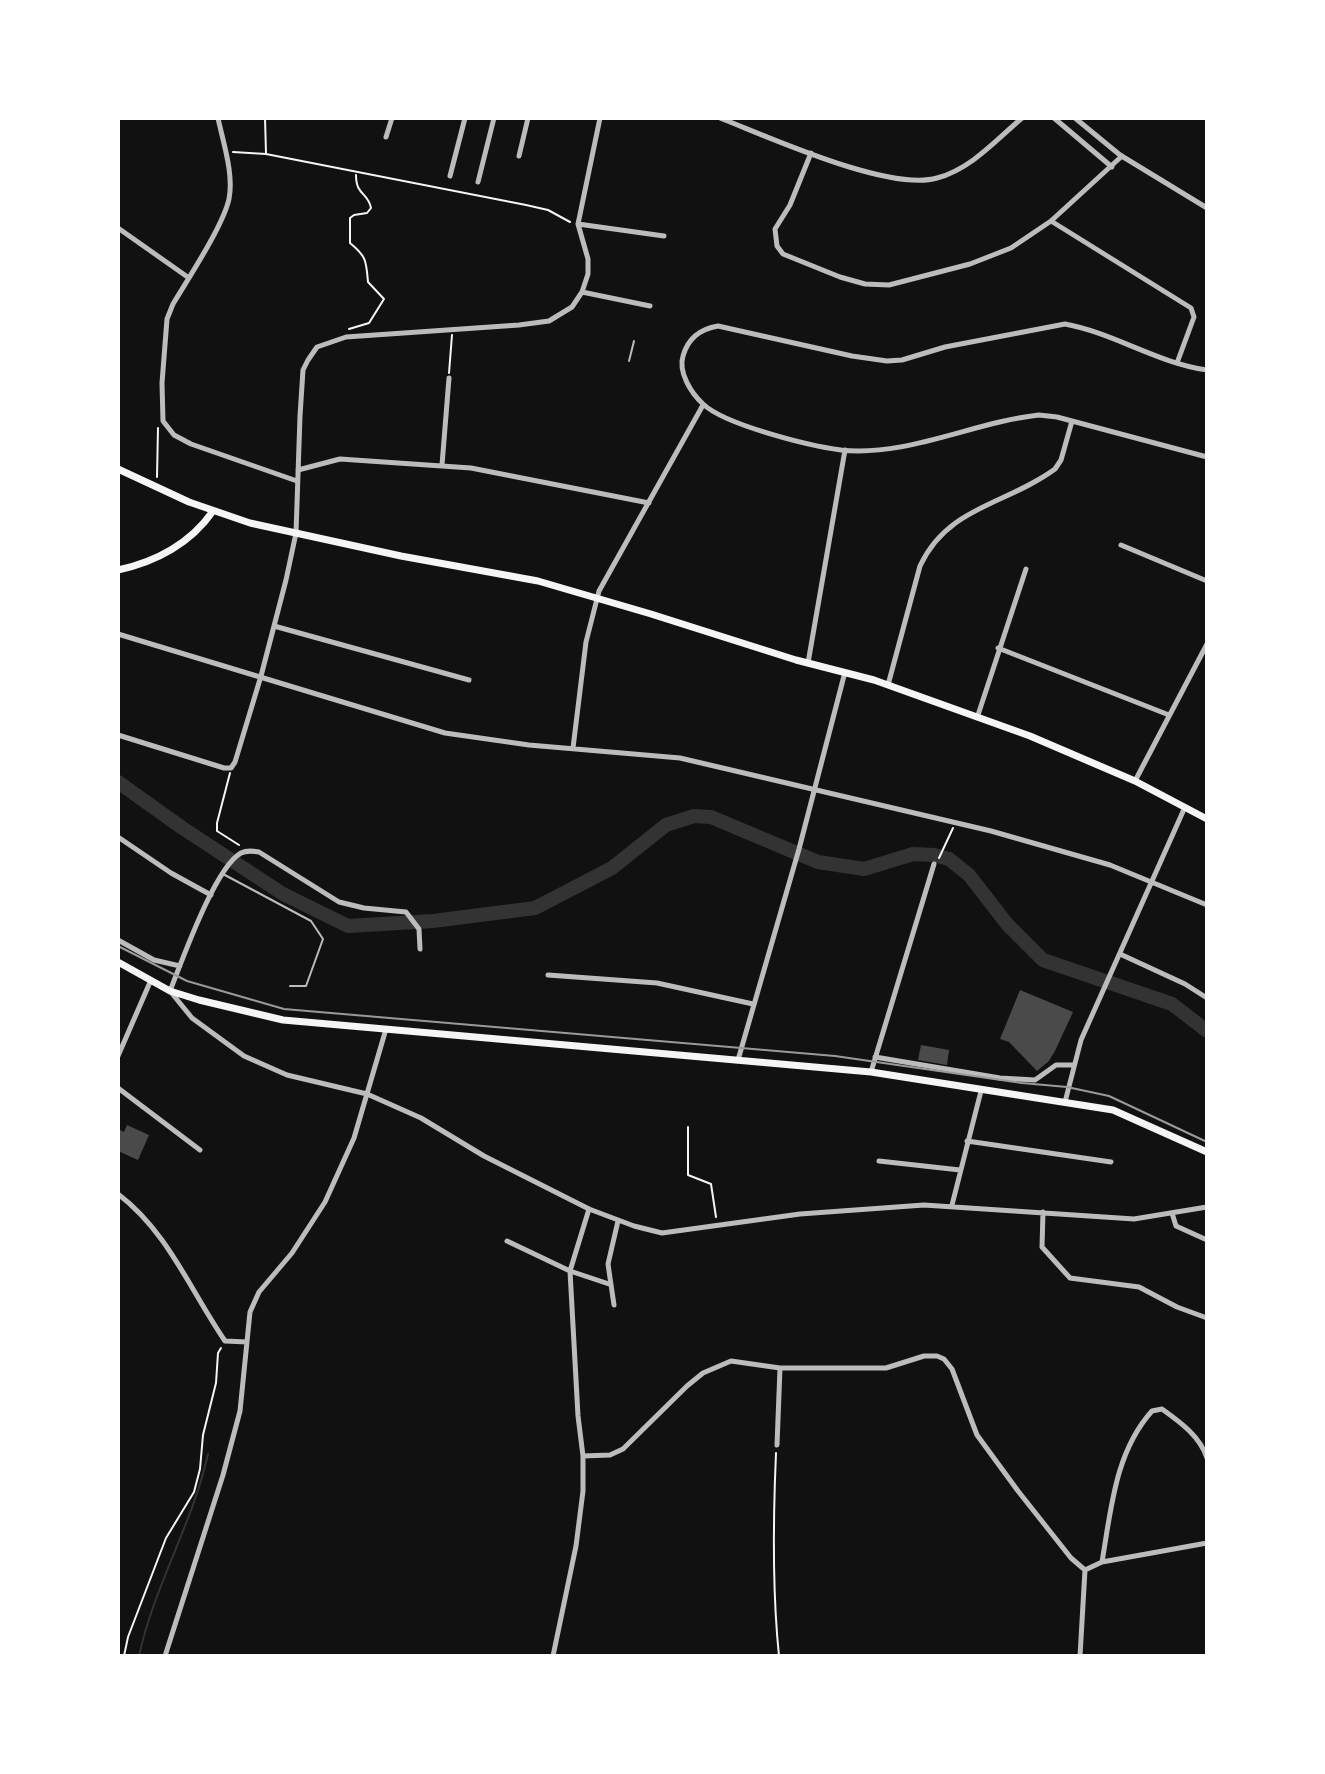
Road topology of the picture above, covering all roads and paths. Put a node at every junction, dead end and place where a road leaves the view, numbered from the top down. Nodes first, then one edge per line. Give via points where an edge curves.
1 (218, 118) edge
2 (265, 118) edge
3 (392, 118) edge
4 (465, 118) edge
5 (494, 118) edge
6 (528, 118) edge
7 (600, 118) edge
8 (720, 118) edge
9 (1022, 118) edge
10 (1054, 118) edge
11 (1075, 118) edge
12 (1085, 118) edge
13 (1082, 125) junction
14 (386, 137) dead end
15 (224, 152) junction
16 (811, 153) junction
17 (266, 154) junction
18 (519, 156) dead end
19 (1122, 156) junction
20 (1112, 167) junction
21 (356, 173) junction
22 (450, 176) dead end
23 (478, 182) dead end
24 (1207, 208) edge
25 (1051, 221) junction
26 (578, 224) junction
27 (118, 228) edge
28 (664, 236) dead end
29 (189, 278) junction
30 (582, 292) junction
31 (650, 306) dead end
32 (452, 330) junction
33 (346, 337) junction
34 (634, 341) dead end
35 (629, 361) dead end
36 (1177, 363) junction
37 (1207, 370) edge
38 (449, 378) joint
39 (703, 405) junction
40 (163, 421) junction
41 (1072, 421) junction
42 (845, 450) junction
43 (1207, 457) edge
44 (442, 465) junction
45 (118, 469) edge
46 (298, 470) junction
47 (157, 479) dead end
48 (297, 481) junction
49 (649, 503) junction
50 (213, 511) junction
51 (296, 533) junction
52 (1121, 545) dead end
53 (1026, 569) dead end
54 (118, 570) edge
55 (1207, 581) edge
56 (597, 597) junction
57 (274, 626) junction
58 (118, 634) edge
59 (1207, 644) edge
60 (998, 648) junction
61 (808, 663) junction
62 (845, 672) junction
63 (261, 676) junction
64 (469, 680) dead end
65 (888, 685) junction
66 (978, 715) junction
67 (1169, 715) junction
68 (118, 735) edge
69 (573, 748) junction
70 (231, 768) junction
71 (1135, 781) junction
72 (814, 789) junction
73 (1186, 806) junction
74 (1207, 819) edge
75 (955, 823) junction
76 (118, 837) edge
77 (246, 851) junction
78 (936, 862) joint
79 (221, 873) junction
80 (1153, 882) junction
81 (211, 895) junction
82 (1207, 905) edge
83 (118, 940) edge
84 (420, 949) dead end
85 (1120, 954) junction
86 (118, 962) edge
87 (180, 966) junction
88 (548, 975) dead end
89 (151, 980) junction
90 (290, 986) dead end
91 (170, 991) junction
92 (1207, 998) edge
93 (753, 1004) junction
94 (386, 1029) junction
95 (118, 1035) edge
96 (125, 1039) junction
97 (118, 1056) edge
98 (875, 1057) junction
99 (738, 1060) junction
100 (1072, 1065) junction
101 (871, 1072) junction
102 (118, 1088) edge
103 (981, 1091) junction
104 (367, 1094) junction
105 (1065, 1102) junction
106 (688, 1127) dead end
107 (967, 1141) junction
108 (200, 1150) dead end
109 (1207, 1152) edge
110 (879, 1161) dead end
111 (1111, 1162) dead end
112 (960, 1170) junction
113 (118, 1194) edge
114 (952, 1205) junction
115 (1207, 1207) edge
116 (589, 1209) junction
117 (1043, 1212) junction
118 (1172, 1213) junction
119 (618, 1221) junction
120 (717, 1227) junction
121 (1207, 1240) edge
122 (507, 1241) dead end
123 (570, 1271) junction
124 (609, 1284) junction
125 (614, 1305) dead end
126 (1207, 1318) edge
127 (225, 1341) junction
128 (247, 1342) junction
129 (780, 1368) junction
130 (777, 1445) joint
131 (583, 1456) junction
132 (1207, 1458) edge
133 (1207, 1543) edge
134 (1102, 1562) junction
135 (1085, 1570) junction
136 (124, 1656) edge
137 (165, 1656) edge
138 (553, 1656) edge
139 (779, 1656) edge
140 (1080, 1656) edge

1 - 15 street
2 - 17 path
3 - 14 street
4 - 22 street
5 - 23 street
6 - 18 street
7 - 26 street
8 - 16 street
9 - 16 street via 968,164 934,179 890,179
10 - 20 street
11 - 13 street
12 - 13 street
13 - 19 street
15 - 17 path
15 - 29 street via 229,199
16 - 25 street via 775,229 777,246 783,254 865,284 895,284 970,264 1011,248
17 - 21 path
19 - 20 street
19 - 24 street
20 - 25 street
21 - 26 path via 548,210
21 - 33 path via 356,185 371,208 350,218 350,243 365,257 368,282 384,299 369,323 349,327
25 - 36 street via 1191,308 1194,317
26 - 28 street
26 - 30 street via 588,259
27 - 29 street
29 - 40 street via 167,319
30 - 31 street
30 - 32 street via 572,307 549,321
32 - 33 street
32 - 38 path
33 - 46 street via 317,347 303,370
34 - 35 lane
36 - 37 street
36 - 39 street via 1065,324 887,361 718,326 697,333 681,362
38 - 44 street
39 - 42 street via 795,442
39 - 49 street
40 - 47 path via 156,432
40 - 48 street via 191,444
41 - 42 street via 1023,417 879,449
41 - 43 street
41 - 65 street via 1055,469 948,526 929,548
42 - 61 street
44 - 46 street via 340,459
44 - 49 street
45 - 50 main road
46 - 48 street
48 - 51 street
49 - 56 street
50 - 51 main road
50 - 54 main road via 167,553
51 - 56 main road
51 - 57 street
52 - 55 street
53 - 60 street
56 - 61 main road
56 - 69 street
57 - 63 street
57 - 64 street
58 - 63 street
59 - 67 street
60 - 66 street
60 - 67 street
61 - 62 main road
62 - 65 main road
62 - 72 street
63 - 69 street via 445,733
63 - 70 street
65 - 66 main road
66 - 71 main road
67 - 71 street
68 - 70 street
69 - 72 street via 666,756
70 - 77 path via 217,831
71 - 73 main road
72 - 75 street
72 - 93 street
73 - 74 main road
73 - 80 street
75 - 78 path
75 - 80 street via 1053,848
76 - 81 street
77 - 79 street
77 - 84 street via 259,852 339,902 406,912 419,929
78 - 98 street
79 - 81 street
79 - 90 lane via 311,921 323,939 306,986
80 - 82 street
80 - 85 street
81 - 87 street
83 - 87 street via 154,960
85 - 92 street
85 - 100 street
86 - 89 main road
87 - 91 street
88 - 93 street via 657,983
89 - 91 main road
89 - 96 street
91 - 94 main road via 283,1020
91 - 104 street via 192,1018 241,1054 287,1075
93 - 99 street
94 - 99 main road
94 - 104 street
95 - 96 street
96 - 97 street
98 - 100 street via 1035,1080 1056,1065
98 - 101 street
99 - 101 main road
100 - 105 street
101 - 103 main road
102 - 108 street
103 - 105 main road
103 - 107 street
104 - 116 street
104 - 128 street via 325,1202 259,1292 250,1312
105 - 109 main road via 1124,1113
106 - 120 path via 688,1175 711,1184
107 - 111 street
107 - 112 street
110 - 112 street
112 - 114 street
113 - 127 street via 164,1241
114 - 117 street
114 - 120 street via 800,1214
115 - 118 street
116 - 119 street
116 - 123 street
117 - 118 street via 1134,1219
117 - 126 street via 1042,1247 1070,1278 1139,1287
118 - 121 street via 1176,1226
119 - 120 street via 662,1233
119 - 124 street
122 - 123 street
123 - 124 street
123 - 131 street
124 - 125 street
127 - 128 street
127 - 136 path via 218,1353 194,1492 166,1538
128 - 137 street via 240,1411
129 - 130 street
129 - 131 street via 731,1361 703,1373 623,1449
129 - 135 street via 886,1368 924,1356 944,1359 977,1435
130 - 139 path via 773,1518
131 - 138 street via 581,1514
132 - 134 street via 1180,1422 1162,1409 1152,1411 1122,1464
133 - 134 street
134 - 135 street
135 - 140 street

